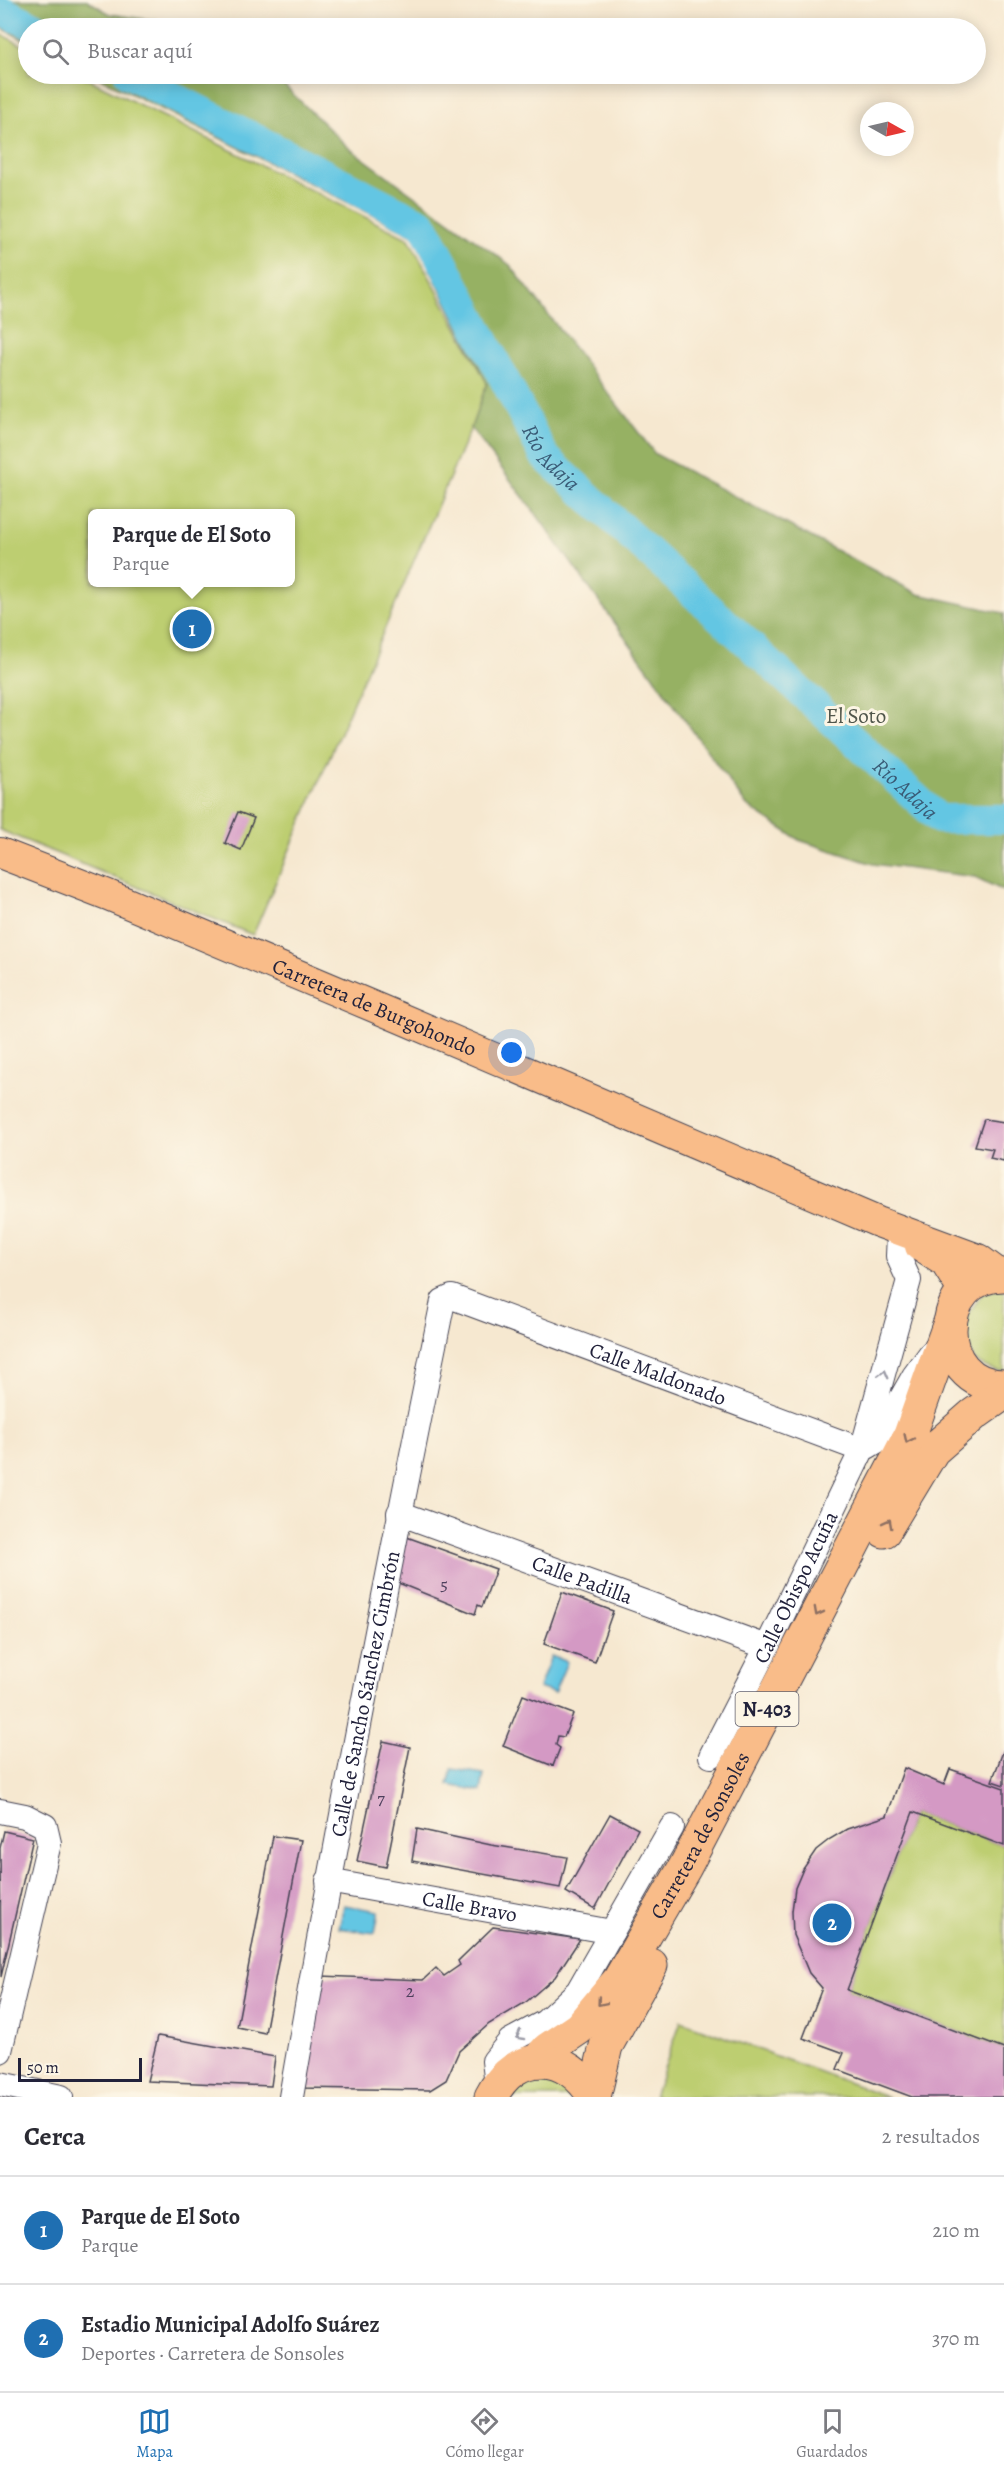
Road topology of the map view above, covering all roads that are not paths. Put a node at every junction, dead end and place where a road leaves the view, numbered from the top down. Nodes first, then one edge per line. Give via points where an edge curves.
1 (0, 853) edge
2 (889, 1228) junction
3 (1002, 1275) edge
4 (964, 1292) junction
5 (452, 1297) joint
6 (947, 1329) junction
7 (1004, 1386) edge
8 (1004, 1393) edge
9 (862, 1450) junction
10 (399, 1513) junction
11 (767, 1647) junction
12 (711, 1756) dead end
13 (0, 1811) edge
14 (672, 1827) dead end
15 (328, 1881) junction
16 (612, 1932) junction
17 (0, 2050) edge
18 (537, 2061) junction
19 (0, 2084) edge
20 (494, 2091) edge
21 (61, 2097) edge
22 (291, 2097) edge
23 (594, 2097) edge

1 - 2 main road, Carretera de Burgohondo via 398,1017
2 - 3 main road, Carretera de Burgohondo via 978,1259
2 - 4 main road, Carretera de Burgohondo via 945,1262
9 -> 2 street, Calle Obispo Acuña via 909,1280
3 - 4 highway via 974,1283
4 - 6 highway, N-403
5 - 9 street, Calle Maldonado
5 - 10 street, Calle de Sancho Sánchez Cimbrón via 443,1301
6 - 7 highway via 953,1353 963,1368 978,1380
6 - 9 street, Calle Obispo Acuña via 914,1376 877,1441
6 -> 18 highway, Carretera de Sonsoles / N-403 via 910,1435 685,1867 619,1980 579,2028
23 -> 8 highway, Carretera de Sonsoles / N-403 via 606,2046 702,1879 896,1508 933,1450
9 - 11 street, Calle Obispo Acuña
10 - 11 street, Calle Padilla
10 - 15 street, Calle de Sancho Sánchez Cimbrón
11 - 12 street, Calle Obispo Acuña
13 - 17 street via 25,1816 45,1826 49,1843
14 - 16 street
15 - 16 street, Calle Bravo
15 - 22 street, Calle de Sancho Sánchez Cimbrón
16 -> 20 street via 578,1991 545,2022 510,2041 494,2061
18 - 20 highway, N-403 via 510,2072
18 - 23 highway, N-403 via 572,2070
19 - 21 street

